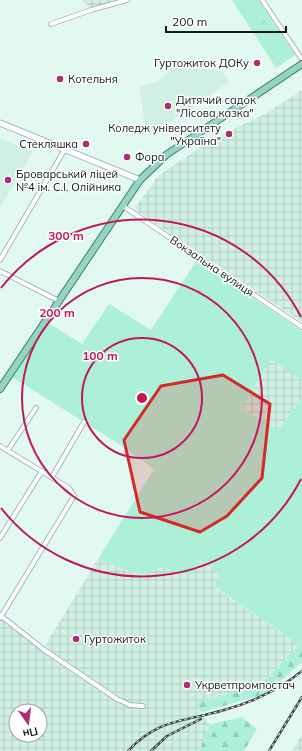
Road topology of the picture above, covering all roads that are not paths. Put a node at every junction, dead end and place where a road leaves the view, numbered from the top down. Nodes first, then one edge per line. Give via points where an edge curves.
1 (127, 0) edge
2 (262, 0) edge
3 (51, 24) dead end
4 (302, 59) edge
5 (0, 123) edge
6 (65, 149) junction
7 (140, 180) junction
8 (123, 206) junction
9 (0, 260) edge
10 (0, 271) edge
11 (59, 301) junction
12 (302, 327) edge
13 (2, 381) edge
14 (0, 389) edge
15 (36, 408) dead end
16 (84, 422) dead end
17 (0, 446) edge
18 (8, 450) junction
19 (42, 471) junction
20 (52, 477) junction
21 (0, 538) edge
22 (0, 617) edge
23 (143, 706) dead end

1 - 3 street
2 - 4 street
4 - 7 main road via 238,107 166,155
5 - 6 main road
6 - 7 main road
6 - 9 street
7 - 8 main road
8 - 11 main road
8 - 12 street, Вокзальна вулиця
10 - 11 street
11 - 13 main road
13 - 14 main road
15 - 18 street
16 - 20 street
17 - 18 street
18 - 19 street
19 - 20 street
19 - 21 street
20 - 22 street via 70,488 74,493 73,499
22 - 23 street via 117,699

